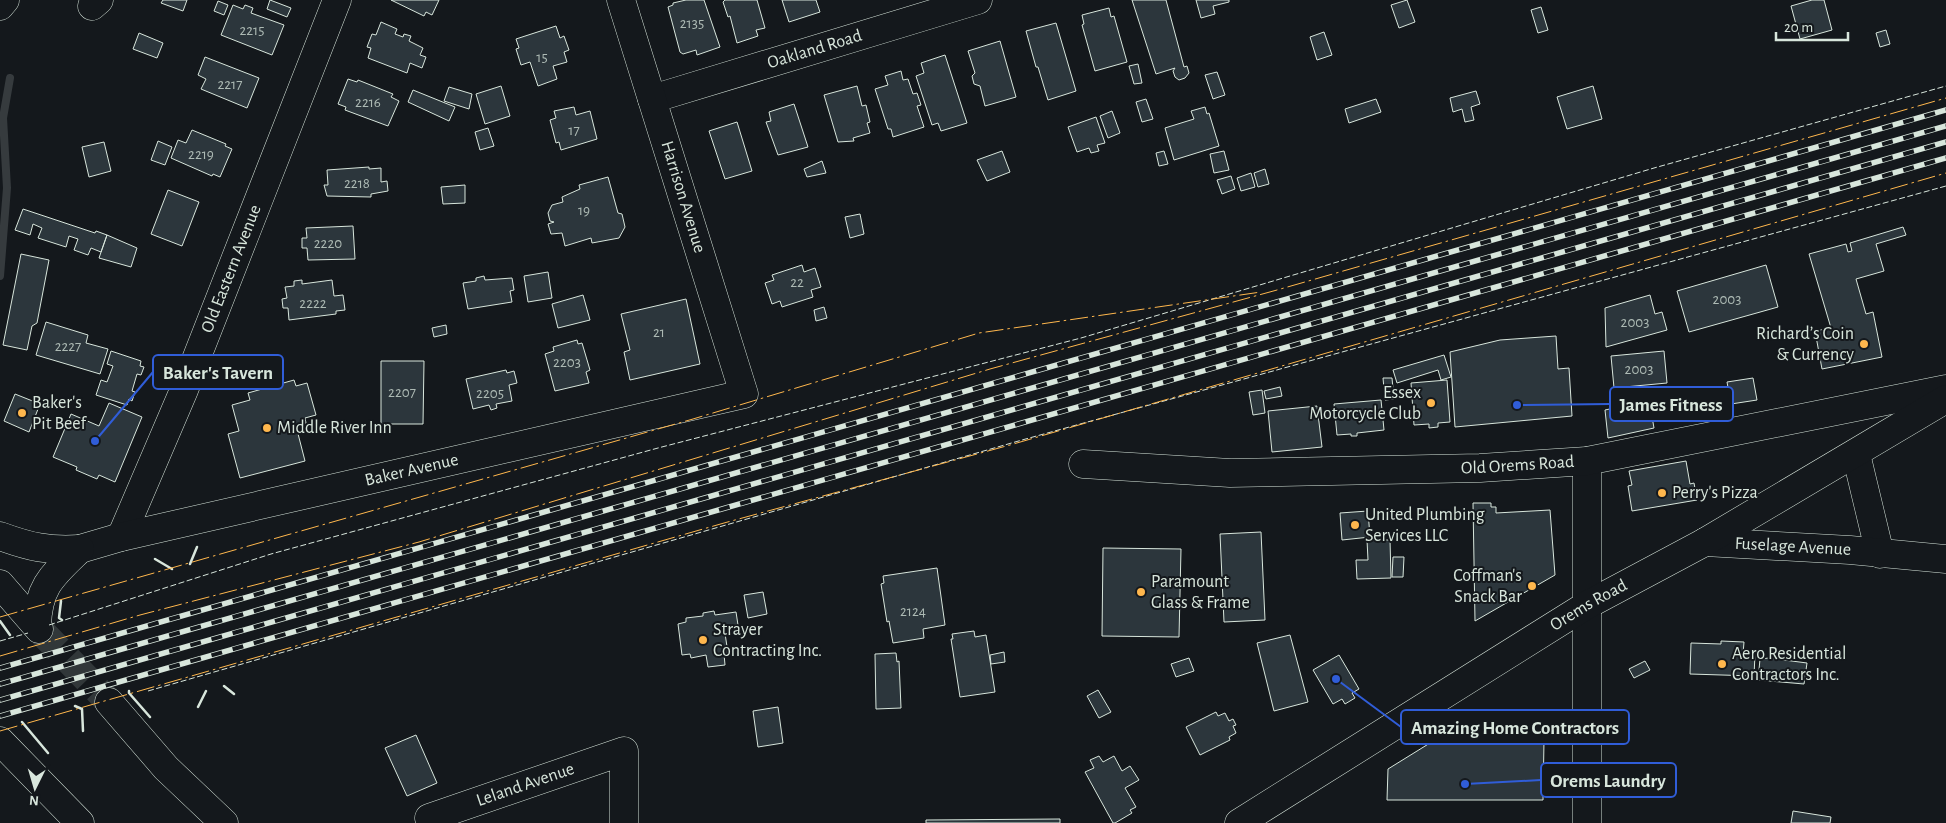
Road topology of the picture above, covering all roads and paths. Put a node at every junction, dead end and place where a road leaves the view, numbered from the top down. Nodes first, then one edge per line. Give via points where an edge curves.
1 (5, 0) edge
2 (337, 0) edge
3 (621, 0) edge
4 (978, 0) edge
5 (0, 6) edge
6 (652, 99) junction
7 (1946, 389) edge
8 (744, 394) joint
9 (1946, 399) edge
10 (1856, 454) junction
11 (1587, 461) junction
12 (1084, 464) dead end
13 (0, 536) edge
14 (121, 537) junction
15 (1705, 542) junction
16 (80, 549) junction
17 (1880, 554) junction
18 (1946, 559) edge
19 (0, 584) edge
20 (1587, 605) junction
21 (109, 702) tunnel mouth
22 (0, 740) edge
23 (429, 818) dead end
24 (80, 823) edge
25 (224, 823) edge
26 (624, 823) edge
27 (1239, 823) edge
28 (1587, 823) edge

1 - 5 street
2 - 14 street, Old Eastern Avenue via 184,390
3 - 6 street, Harrison Avenue
4 - 6 street, Oakland Road
6 - 8 street, Harrison Avenue
7 - 11 street, Old Orems Road
8 - 14 street, Baker Avenue
9 - 10 street, Orems Road
10 - 15 street, Orems Road
10 - 17 street, Fuselage Avenue
11 - 12 street, Old Orems Road via 1480,468 1230,473
11 - 20 street
13 - 16 street, Baker Avenue via 51,551
14 - 16 street, Baker Avenue
15 - 17 street, Fuselage Avenue
15 - 20 street, Orems Road
16 - 19 street via 53,575 40,596 38,627
17 - 18 street, Fuselage Avenue
20 - 27 street, Orems Road
20 - 28 street
21 - 25 street via 166,768
22 - 24 street
23 - 26 street, Leland Avenue via 624,751

